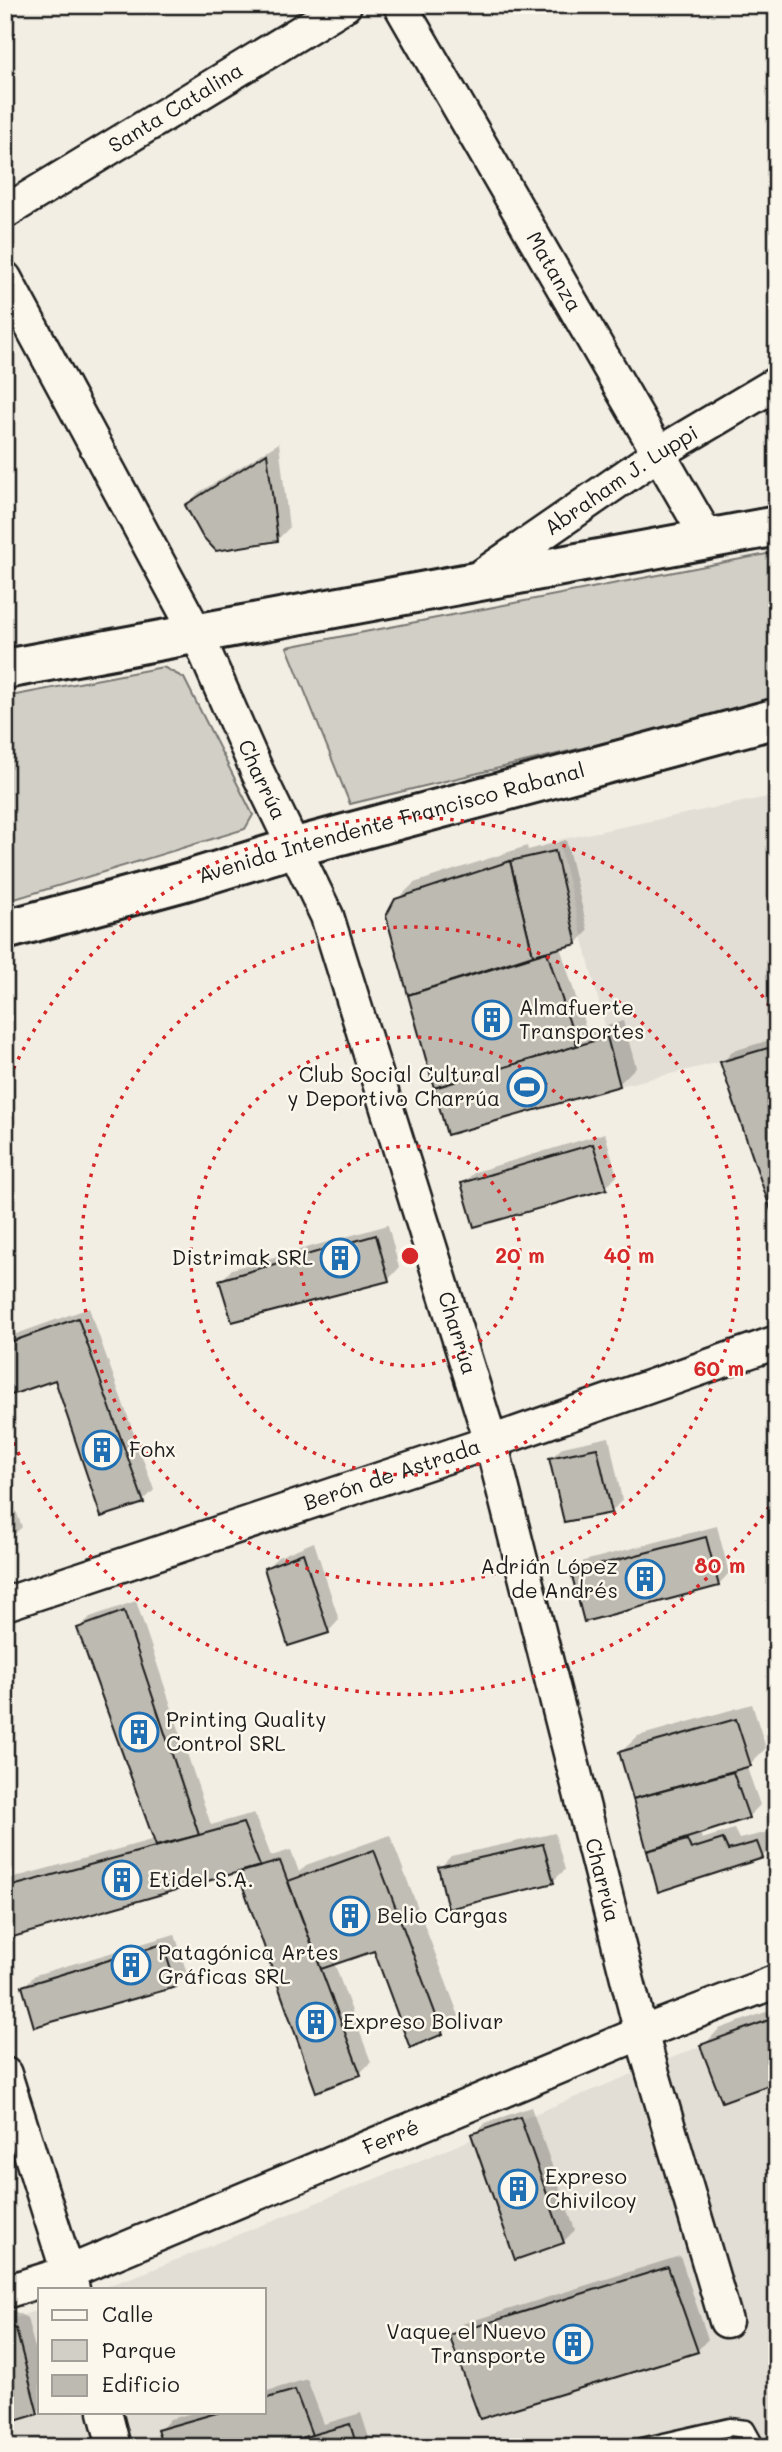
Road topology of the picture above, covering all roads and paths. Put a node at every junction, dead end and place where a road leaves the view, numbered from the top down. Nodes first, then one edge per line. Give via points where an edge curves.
1 (345, 5) edge
2 (400, 5) edge
3 (5, 212) edge
4 (5, 278) edge
5 (777, 383) edge
6 (659, 453) junction
7 (777, 526) edge
8 (708, 539) junction
9 (471, 583) junction
10 (197, 634) junction
11 (5, 669) edge
12 (777, 718) edge
13 (296, 847) junction
14 (5, 930) edge
15 (777, 1342) edge
16 (491, 1442) junction
17 (5, 1604) edge
18 (777, 1981) edge
19 (641, 2033) junction
20 (5, 2074) edge
21 (71, 2281) edge
22 (5, 2292) edge
23 (726, 2321) dead end
24 (106, 2414) edge
25 (114, 2447) edge
26 (642, 2447) edge
27 (756, 2447) edge

1 - 3 street, Santa Catalina
2 - 6 street, Matanza
4 - 10 street, Charrúa
5 - 6 street, Abraham J. Luppi
6 - 8 street, Matanza
6 - 9 street, Abraham J. Luppi
7 - 8 main road
8 - 9 main road
9 - 10 main road
10 - 11 main road
10 - 13 street, Charrúa
12 - 13 main road, Avenida Intendente Francisco Rabanal
13 - 14 main road, Avenida Intendente Francisco Rabanal
13 - 16 street, Charrúa via 327,916
15 - 16 street, Berón de Astrada
16 - 17 street, Berón de Astrada
16 - 19 street, Charrúa
18 - 19 street, Ferré
19 - 21 street, Ferré
19 - 23 street, Charrúa
20 - 21 street
21 - 22 street, Ferré
24 - 25 street
26 - 27 lane via 730,2427 746,2429

